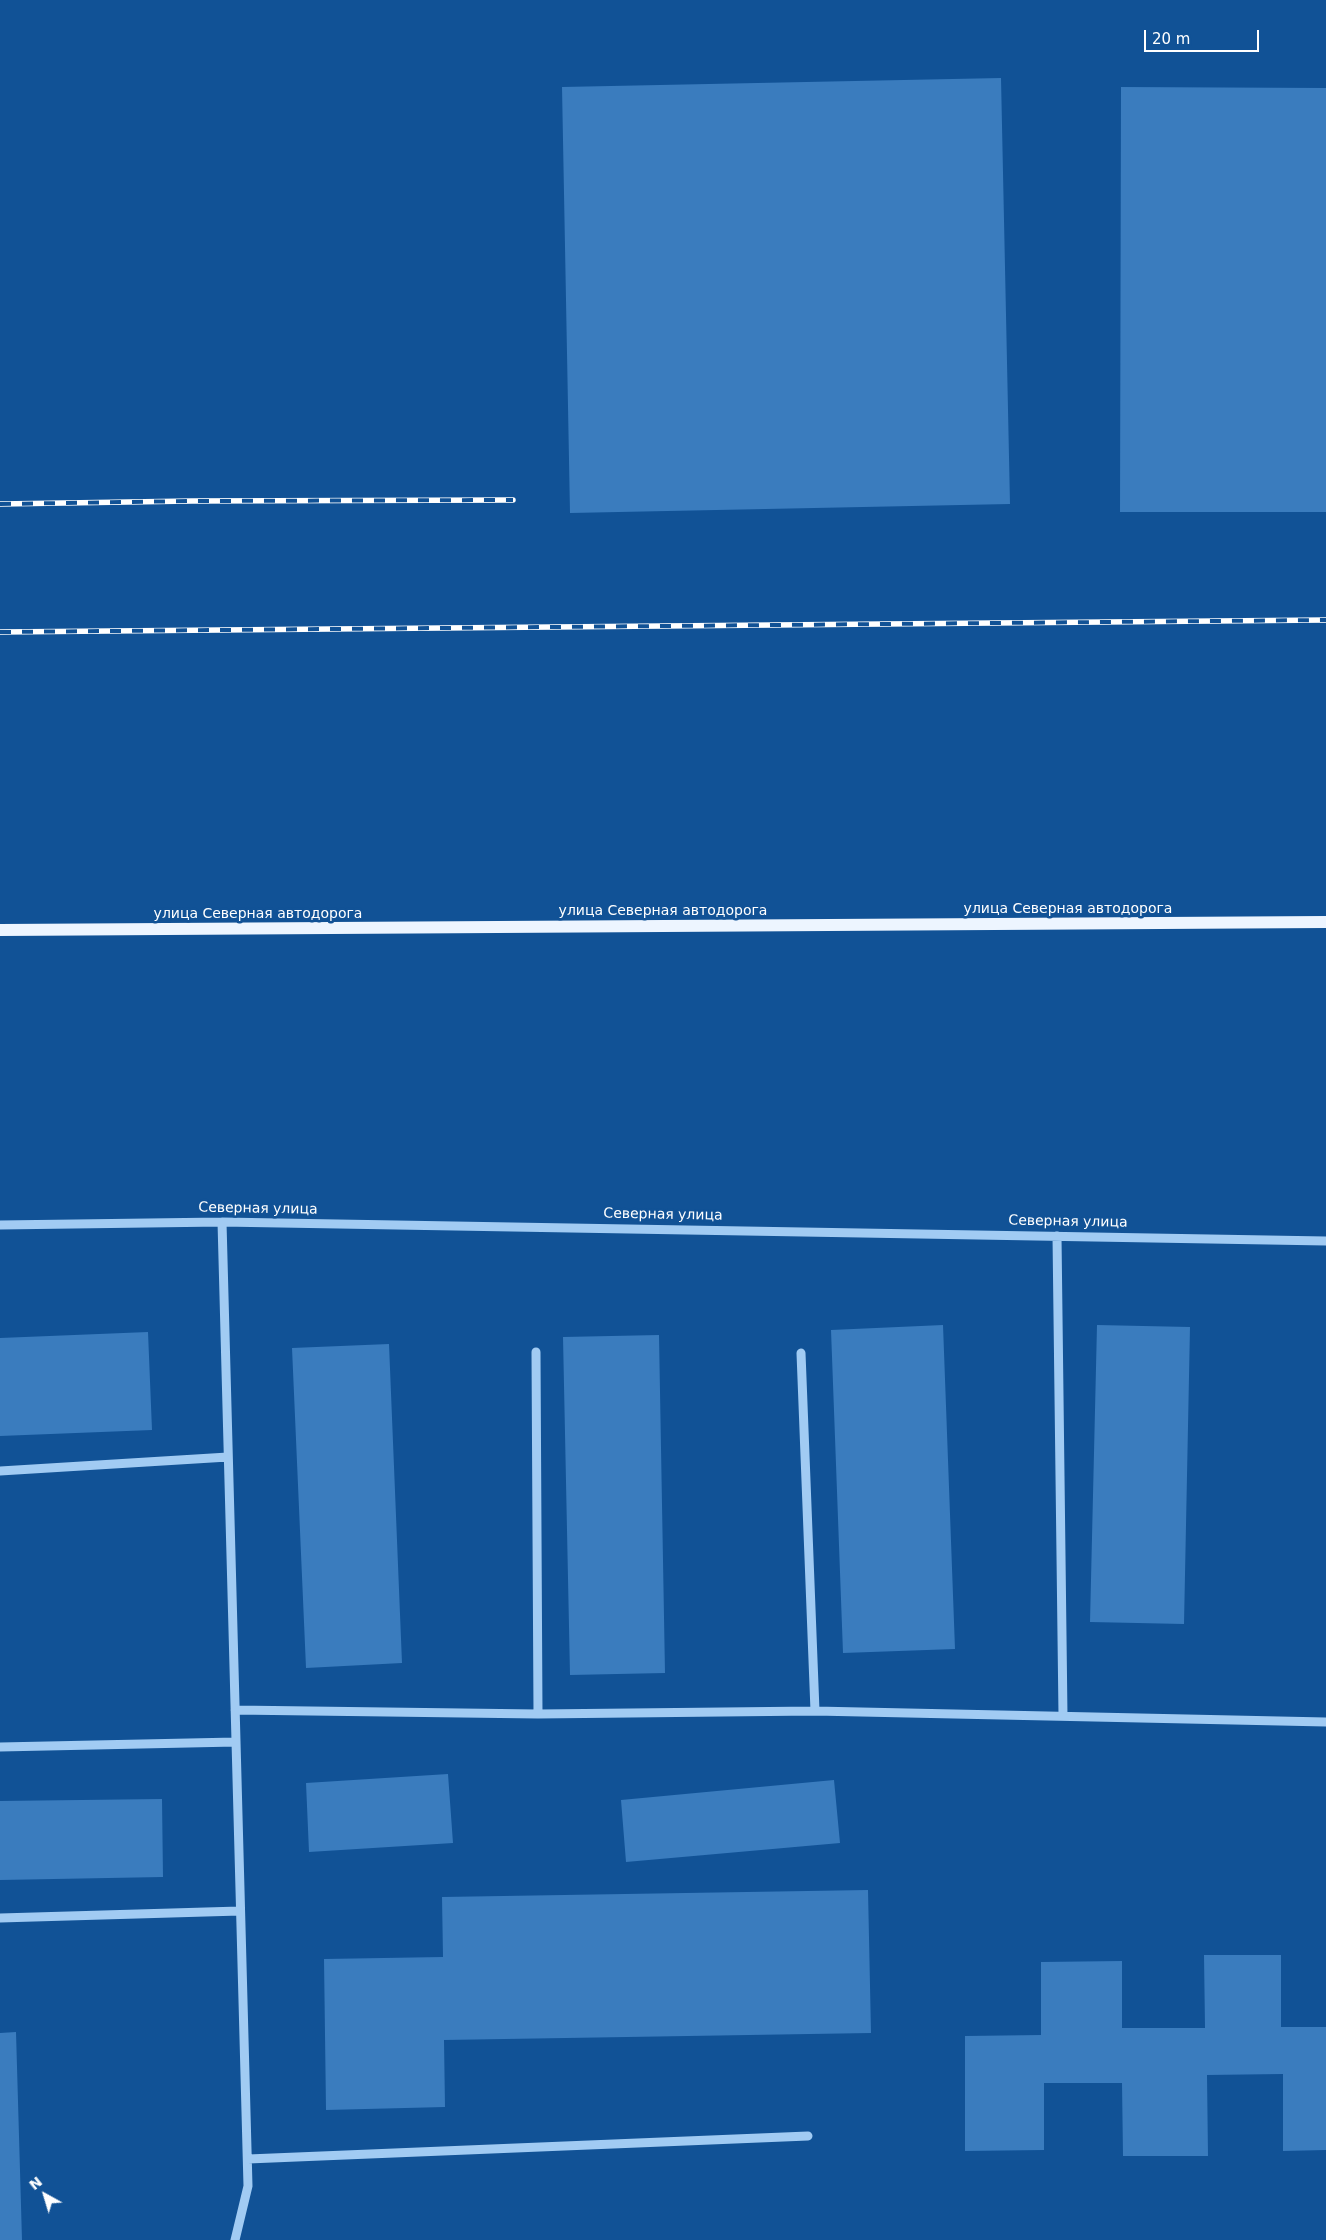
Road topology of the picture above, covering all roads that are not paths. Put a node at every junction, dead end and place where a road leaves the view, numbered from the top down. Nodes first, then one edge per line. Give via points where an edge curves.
1 (1326, 922) edge
2 (0, 930) edge
3 (222, 1222) junction
4 (0, 1225) edge
5 (1056, 1236) junction
6 (1326, 1241) edge
7 (536, 1352) dead end
8 (801, 1353) dead end
9 (228, 1457) junction
10 (0, 1471) edge
11 (235, 1710) junction
12 (814, 1711) junction
13 (538, 1714) junction
14 (1063, 1716) junction
15 (1326, 1722) edge
16 (236, 1742) junction
17 (0, 1747) edge
18 (240, 1911) junction
19 (0, 1918) edge
20 (808, 2136) dead end
21 (248, 2159) junction
22 (235, 2240) edge

1 - 2 main road, улица Северная автодорога
3 - 4 street, Северная улица
3 - 5 street, Северная улица
3 - 9 street
5 - 6 street, Северная улица
5 - 14 street
7 - 13 street
8 - 12 street
9 - 10 street
9 - 11 street
11 - 13 street
11 - 16 street
12 - 13 street
12 - 14 street
14 - 15 street
16 - 17 street
16 - 18 street
18 - 19 street
18 - 21 street
20 - 21 street
21 - 22 street via 248,2186

